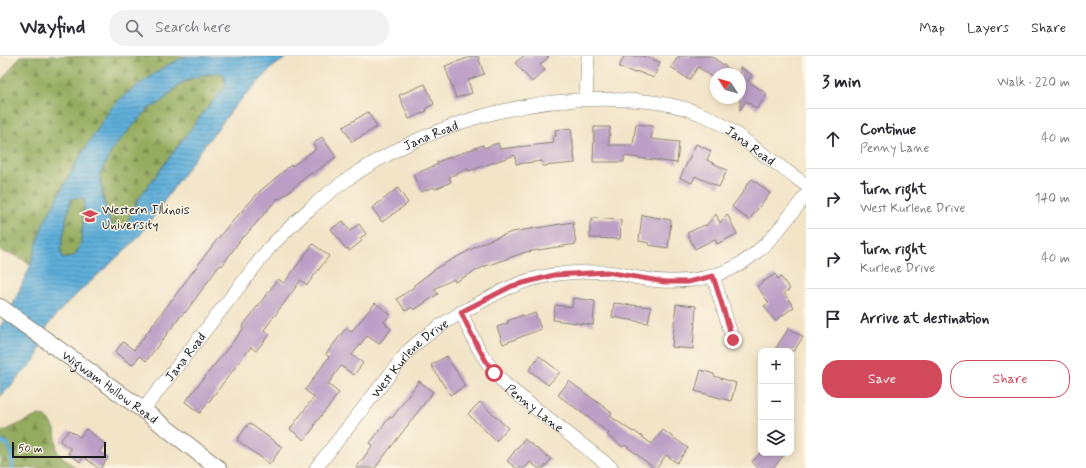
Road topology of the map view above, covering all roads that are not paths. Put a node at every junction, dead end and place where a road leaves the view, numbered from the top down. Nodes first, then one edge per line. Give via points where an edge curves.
1 (588, 56) edge
2 (586, 99) junction
3 (806, 185) edge
4 (806, 195) edge
5 (713, 276) junction
6 (0, 307) edge
7 (461, 312) junction
8 (733, 340) dead end
9 (143, 410) junction
10 (218, 468) edge
11 (316, 468) edge
12 (612, 468) edge

1 - 2 street
2 - 3 street, Jana Road via 648,101 698,112 728,128
2 - 9 street, Jana Road via 518,107 455,124 392,153 346,180 292,224 270,247
4 - 5 street, West Kurlene Drive via 763,247 732,269
5 - 7 street, West Kurlene Drive via 688,282 665,282 607,272 554,275 512,286
5 - 8 street
6 - 9 street, Wigwam Hollow Road
7 - 11 street, West Kurlene Drive via 442,323 409,350
7 - 12 street, Penny Lane via 484,360 494,373
9 - 10 street, Wigwam Hollow Road

